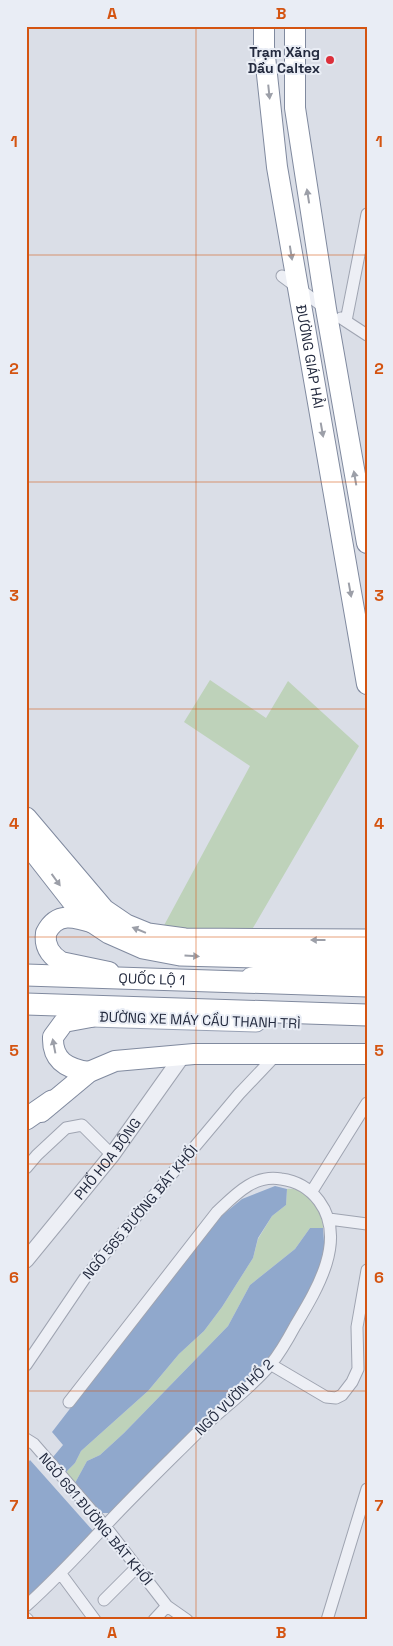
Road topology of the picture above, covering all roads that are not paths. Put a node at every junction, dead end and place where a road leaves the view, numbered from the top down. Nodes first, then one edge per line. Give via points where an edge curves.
1 (264, 26) edge
2 (295, 26) edge
3 (367, 214) edge
4 (289, 281) junction
5 (326, 309) junction
6 (346, 321) junction
7 (367, 335) edge
8 (367, 543) edge
9 (367, 684) edge
10 (26, 818) edge
11 (26, 842) edge
12 (94, 922) junction
13 (367, 940) edge
14 (367, 960) edge
15 (26, 962) edge
16 (26, 975) edge
17 (367, 975) edge
18 (278, 978) junction
19 (145, 979) junction
20 (367, 986) edge
21 (30, 1004) edge
22 (367, 1015) edge
23 (91, 1017) junction
24 (278, 1017) junction
25 (367, 1026) edge
26 (367, 1054) edge
27 (183, 1055) junction
28 (265, 1059) junction
29 (89, 1072) junction
30 (52, 1100) junction
31 (367, 1103) edge
32 (26, 1118) edge
33 (26, 1126) edge
34 (112, 1155) junction
35 (26, 1168) edge
36 (312, 1191) junction
37 (329, 1219) junction
38 (367, 1224) edge
39 (26, 1260) edge
40 (367, 1270) edge
41 (270, 1364) junction
42 (26, 1365) edge
43 (69, 1402) dead end
44 (30, 1442) edge
45 (26, 1454) edge
46 (367, 1489) edge
47 (105, 1526) junction
48 (137, 1567) junction
49 (61, 1574) junction
50 (104, 1600) dead end
51 (26, 1606) edge
52 (167, 1606) junction
53 (95, 1620) edge
54 (154, 1620) edge
55 (187, 1620) edge
56 (327, 1620) edge

1 -> 4 highway, ĐƯỜNG GIÁP HẢI
5 -> 2 highway, ĐƯỜNG GIÁP HẢI via 295,108
3 - 6 street
4 - 5 street
4 -> 9 highway, ĐƯỜNG GIÁP HẢI
5 - 6 street
8 -> 5 highway, ĐƯỜNG GIÁP HẢI
6 - 7 street
13 -> 10 highway via 185,939 148,934 126,925 104,910
11 -> 12 highway via 74,903
12 -> 14 highway via 109,933 143,948 180,955
12 - 19 highway via 71,916 57,919 46,933 50,952 61,962
15 - 19 highway
16 - 19 highway, QUỐC LỘ 1
17 - 18 main road
18 - 19 highway, QUỐC LỘ 1 via 228,982
18 - 20 highway, QUỐC LỘ 1
21 - 23 main road, ĐƯỜNG XE MÁY CẦU THANH TRÌ
21 - 24 highway, QUỐC LỘ 1
22 - 24 highway, QUỐC LỘ 1
23 - 24 main road, ĐƯỜNG XE MÁY CẦU THANH TRÌ
29 -> 23 highway via 64,1065 54,1052 52,1036 64,1022
24 - 25 main road, ĐƯỜNG XE MÁY CẦU THANH TRÌ
26 - 28 highway
27 - 28 highway
27 - 29 highway via 115,1061
27 - 34 street, PHỐ HOA ĐỘNG
28 - 42 street, NGÕ 565 ĐƯỜNG BÁT KHỐI via 87,1275
29 - 30 highway
30 - 32 highway
30 - 33 highway
31 - 36 street
34 - 35 street via 82,1125 66,1128
34 - 39 street, PHỐ HOA ĐỘNG
36 - 37 street
36 - 43 street via 291,1181 273,1178 253,1182 235,1195 217,1212
37 - 38 street
37 - 41 street, NGÕ VƯỜN HỒ 2 via 324,1275
40 - 41 street via 357,1328 358,1369 346,1392 336,1398 326,1397
41 - 47 street, NGÕ VƯỜN HỒ 2
44 - 45 street
44 - 47 street, NGÕ 691 ĐƯỜNG BÁT KHỐI
46 - 56 street
47 - 48 street, NGÕ 691 ĐƯỜNG BÁT KHỐI
47 - 49 street, NGÕ VƯỜN HỒ 2
48 - 50 street
48 - 52 street, NGÕ 691 ĐƯỜNG BÁT KHỐI
49 - 51 street, NGÕ VƯỜN HỒ 2
49 - 53 street
52 - 54 street
52 - 55 street, NGÕ 691 ĐƯỜNG BÁT KHỐI

